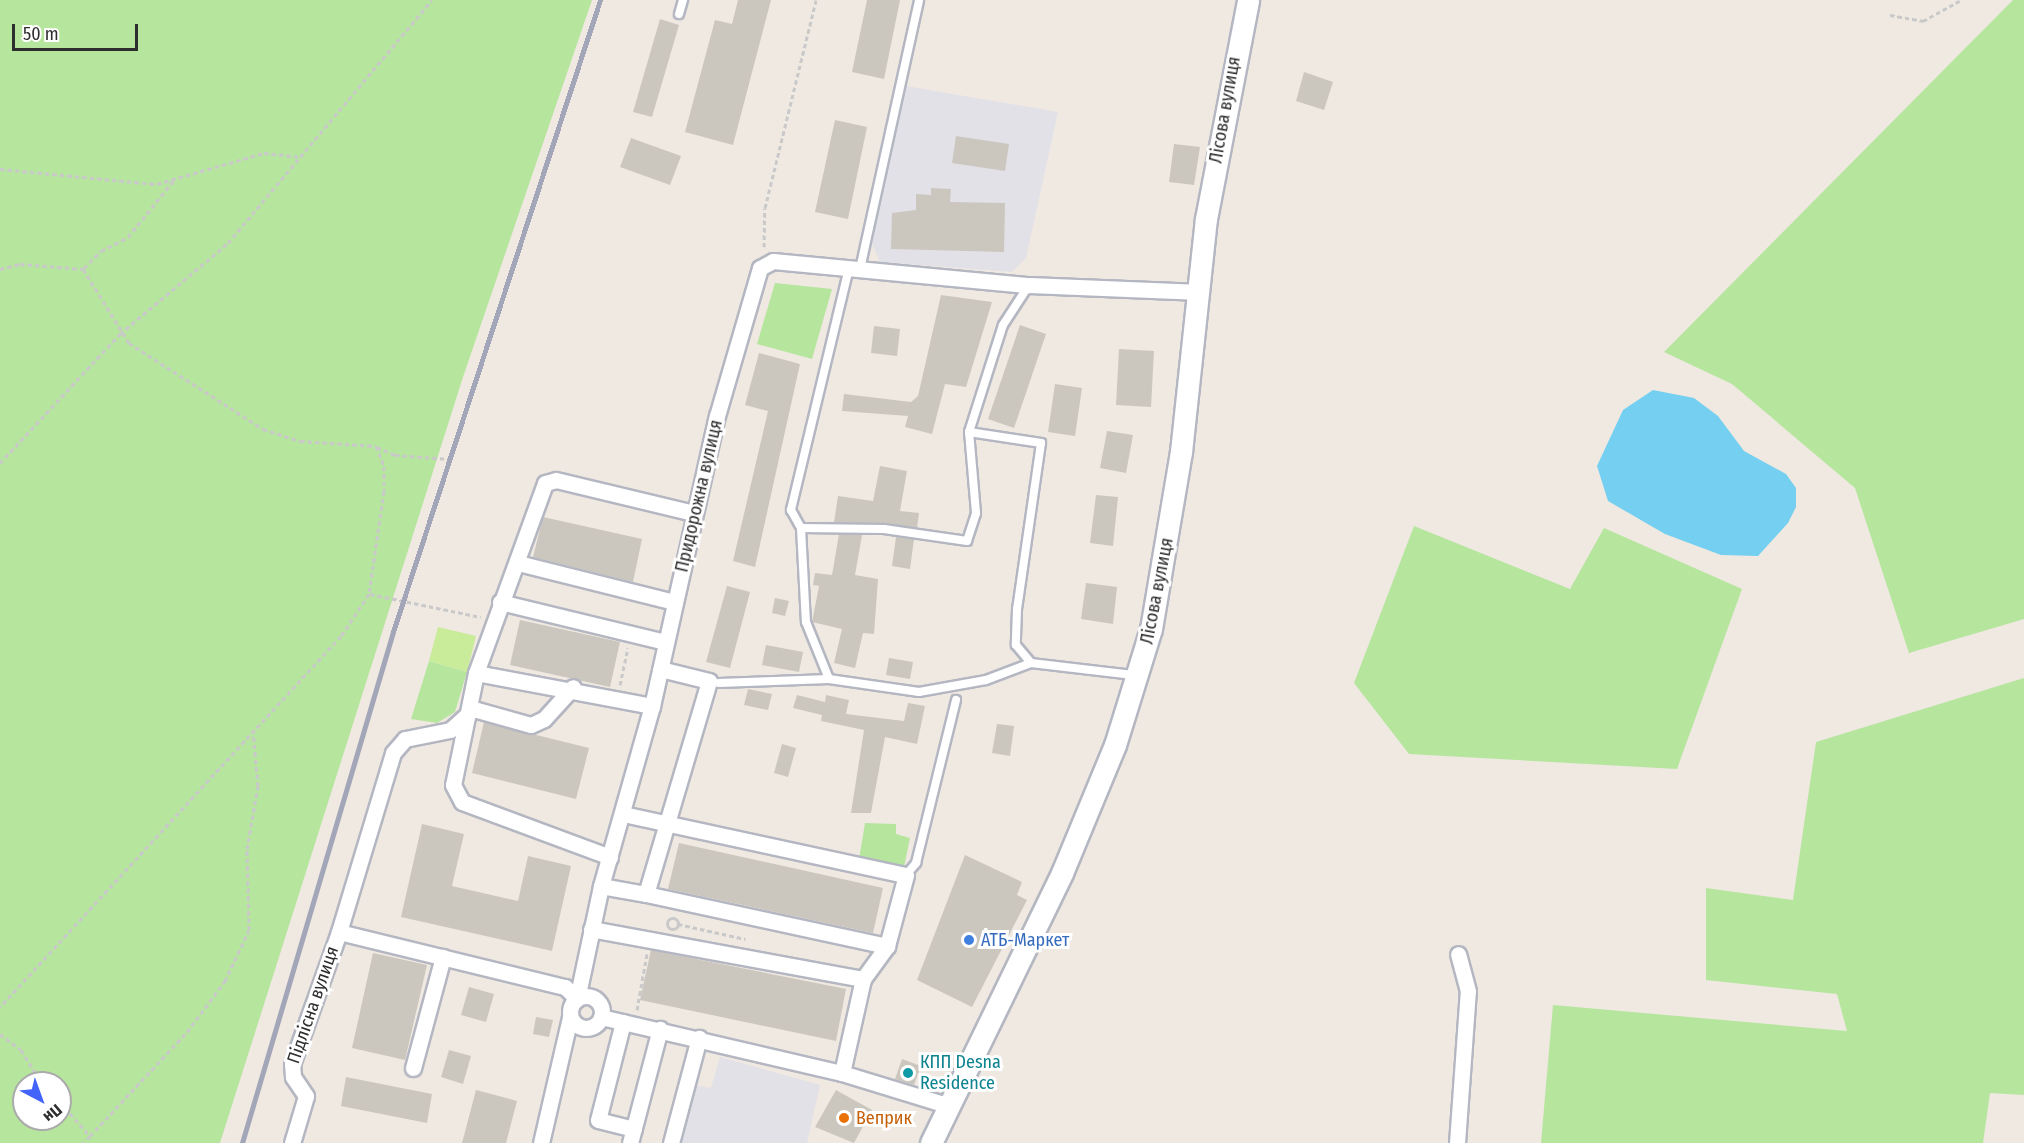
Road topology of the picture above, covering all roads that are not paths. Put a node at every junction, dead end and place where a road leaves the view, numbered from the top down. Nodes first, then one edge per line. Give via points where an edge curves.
1 (683, 0) edge
2 (920, 0) edge
3 (1248, 0) edge
4 (679, 14) dead end
5 (854, 269) junction
6 (1029, 285) junction
7 (1200, 292) junction
8 (969, 432) junction
9 (693, 513) junction
10 (801, 528) junction
11 (518, 562) junction
12 (500, 602) junction
13 (674, 602) junction
14 (665, 642) junction
15 (1031, 663) junction
16 (660, 669) junction
17 (476, 673) junction
18 (1138, 676) junction
19 (829, 679) junction
20 (719, 683) dead end
21 (573, 687) junction
22 (956, 700) dead end
23 (652, 706) junction
24 (469, 711) junction
25 (623, 814) junction
26 (668, 824) junction
27 (610, 857) junction
28 (906, 875) junction
29 (601, 886) junction
30 (646, 894) junction
31 (591, 929) junction
32 (339, 932) junction
33 (887, 946) junction
34 (1458, 954) dead end
35 (443, 957) junction
36 (863, 979) junction
37 (577, 999) junction
38 (570, 1017) junction
39 (601, 1017) junction
40 (628, 1023) junction
41 (660, 1029) junction
42 (699, 1038) junction
43 (413, 1068) dead end
44 (842, 1073) junction
45 (950, 1106) junction
46 (632, 1136) edge
47 (292, 1143) edge
48 (541, 1143) edge
49 (671, 1143) edge
50 (932, 1143) edge
51 (1457, 1143) edge

1 - 4 lane
2 - 5 lane
3 - 7 main road, Лісова вулиця via 1222,123
5 - 6 street
5 - 9 street, Придорожна вулиця via 764,265 756,273
5 - 10 lane via 791,510
6 - 7 street
6 - 8 lane via 1003,325
7 - 18 main road, Лісова вулиця via 1163,573
8 - 10 lane via 976,513 967,541 884,529
8 - 15 lane via 1041,443 1017,609 1016,645
9 - 11 street via 556,480 545,483 537,493
9 - 13 street, Придорожна вулиця
10 - 19 lane via 806,622
11 - 12 street
11 - 13 street
12 - 14 street
12 - 17 street
13 - 14 street, Придорожна вулиця
14 - 16 street, Придорожна вулиця
15 - 18 lane
15 - 19 lane via 986,680 919,692
16 - 23 street, Придорожна вулиця
16 - 26 street via 709,681
17 - 21 street
17 - 24 street
18 - 45 main road, Лісова вулиця via 1062,873
19 - 20 lane
21 - 23 street
21 - 24 street via 544,719 531,725
22 - 28 lane via 916,863
23 - 25 street, Придорожна вулиця
24 - 27 street via 453,785 462,802
24 - 32 street, Підлісна вулиця via 450,730 405,739 393,753
25 - 26 street
25 - 27 street, Придорожна вулиця
26 - 28 street
26 - 30 street
27 - 29 street, Придорожна вулиця
28 - 33 street
29 - 30 street
29 - 31 street, Придорожна вулиця
30 - 33 street
31 - 36 street
31 - 37 street, Придорожна вулиця
32 - 35 street
32 - 47 street, Підлісна вулиця via 292,1064 293,1077 306,1096
33 - 36 street
34 - 51 street via 1468,991
35 - 37 street via 565,987
35 - 43 street
36 - 44 street
37 - 38 street
37 - 39 street via 597,1001
38 - 39 street via 588,1029
38 - 48 street
39 - 40 street
40 - 41 street
40 - 46 street via 598,1120
41 - 42 street
41 - 46 street
42 - 44 street
42 - 49 street
44 - 45 street
45 - 50 main road, Лісова вулиця

